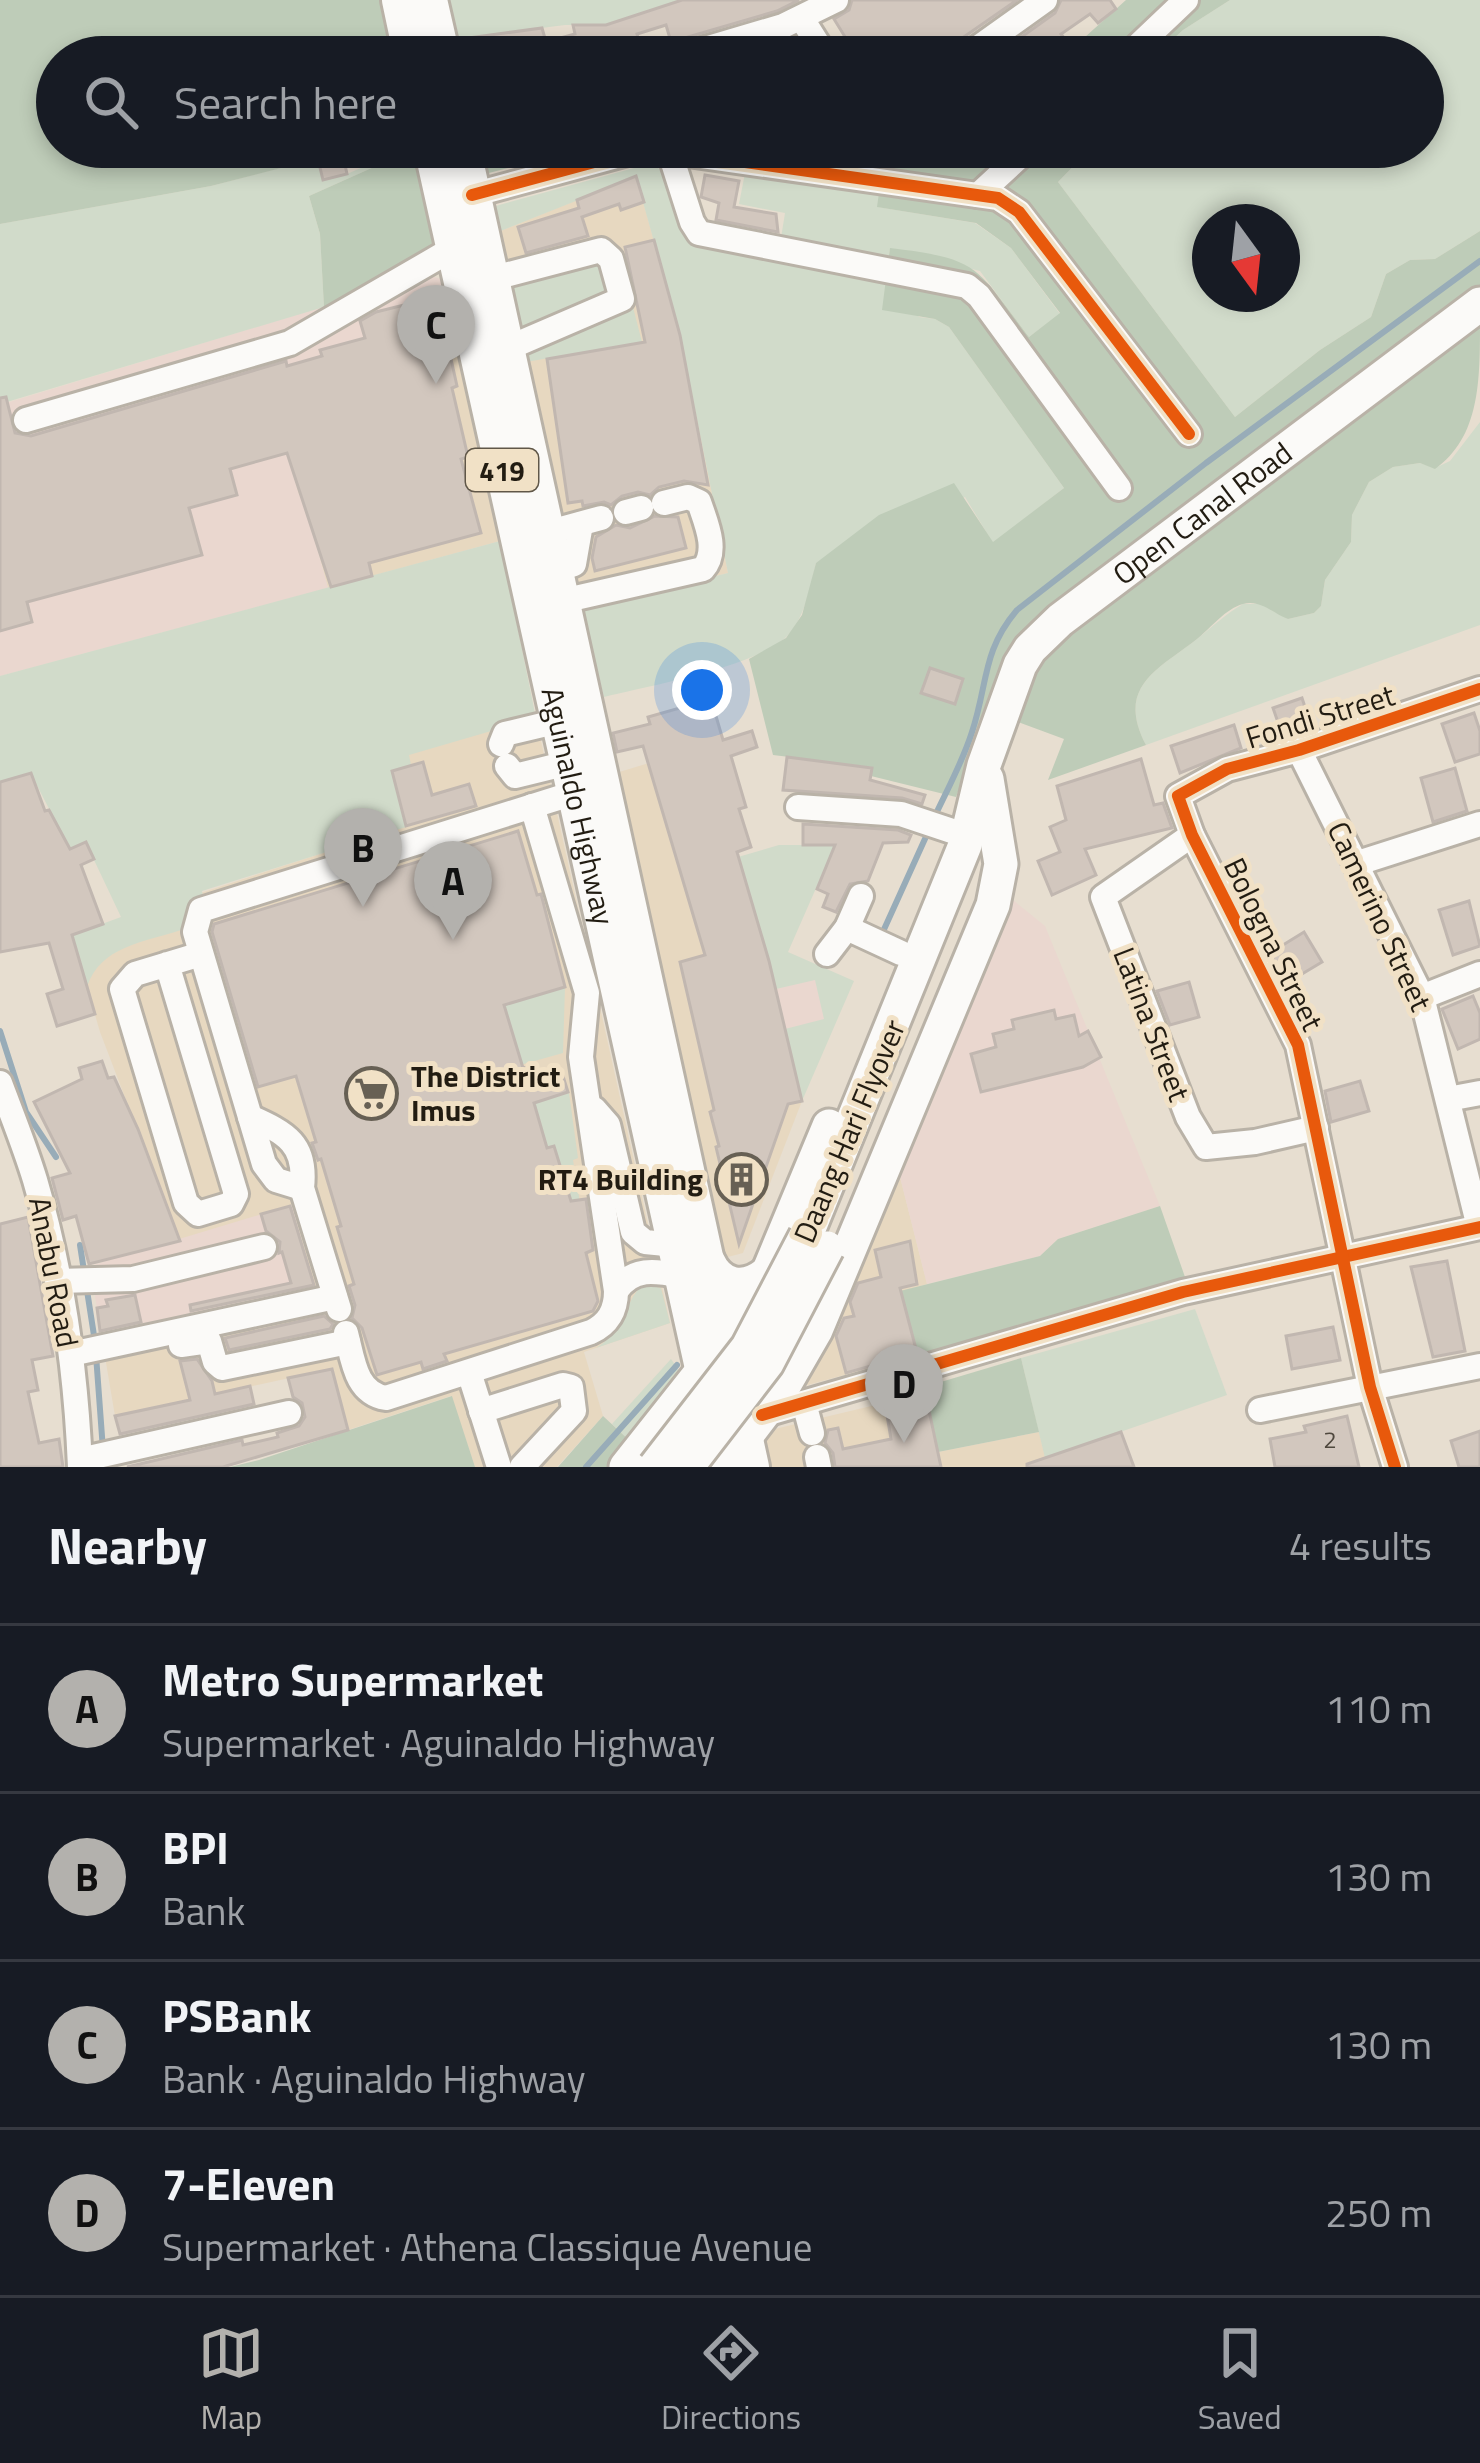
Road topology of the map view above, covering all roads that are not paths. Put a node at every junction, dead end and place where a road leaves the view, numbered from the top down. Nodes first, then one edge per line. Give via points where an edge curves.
1 (400, 0) edge
2 (430, 0) edge
3 (836, 0) edge
4 (1045, 0) edge
5 (1186, 0) edge
6 (802, 19) junction
7 (408, 36) edge
8 (438, 36) edge
9 (747, 36) edge
10 (813, 36) edge
11 (994, 36) edge
12 (1148, 36) edge
13 (437, 168) edge
14 (466, 168) edge
15 (567, 168) edge
16 (675, 168) edge
17 (793, 168) edge
18 (1007, 168) edge
19 (472, 195) junction
20 (978, 195) junction
21 (454, 248) junction
22 (490, 279) junction
23 (1480, 304) edge
24 (506, 349) junction
25 (26, 420) dead end
26 (1189, 434) dead end
27 (1119, 488) dead end
28 (621, 514) junction
29 (554, 591) junction
30 (1480, 689) edge
31 (559, 721) junction
32 (1299, 750) junction
33 (984, 765) junction
34 (582, 780) junction
35 (1178, 796) joint
36 (532, 806) junction
37 (799, 807) dead end
38 (1480, 824) edge
39 (938, 825) junction
40 (998, 834) junction
41 (1192, 835) junction
42 (1358, 863) junction
43 (861, 896) dead end
44 (847, 928) junction
45 (901, 953) junction
46 (202, 954) junction
47 (827, 954) dead end
48 (166, 964) junction
49 (1480, 974) edge
50 (618, 995) junction
51 (1422, 997) junction
52 (0, 1083) edge
53 (1480, 1093) edge
54 (1448, 1099) junction
55 (588, 1101) junction
56 (253, 1126) junction
57 (865, 1127) junction
58 (1316, 1128) junction
59 (221, 1145) junction
60 (302, 1188) junction
61 (1480, 1227) edge
62 (264, 1247) dead end
63 (1345, 1254) junction
64 (689, 1261) junction
65 (76, 1279) junction
66 (760, 1287) junction
67 (616, 1292) junction
68 (342, 1321) junction
69 (816, 1330) junction
70 (181, 1346) dead end
71 (87, 1351) junction
72 (715, 1360) junction
73 (1480, 1366) edge
74 (469, 1372) junction
75 (1370, 1388) junction
76 (804, 1403) junction
77 (1260, 1410) dead end
78 (482, 1411) junction
79 (289, 1413) dead end
80 (816, 1452) edge
81 (738, 1453) edge
82 (92, 1459) edge
83 (499, 1467) edge
84 (522, 1467) edge
85 (627, 1467) edge
86 (655, 1467) edge
87 (675, 1467) edge
88 (687, 1467) edge
89 (1395, 1467) edge

1 - 7 highway
2 - 8 highway
3 - 6 street
4 - 11 street
5 - 12 street
6 - 9 street
6 - 10 street
13 - 21 highway, Aguinaldo Highway / 419
14 - 19 highway, Aguinaldo Highway / 419
15 - 19 street
16 - 27 street via 700,233 967,286
17 - 20 street
18 - 20 street
19 - 22 highway, Aguinaldo Highway / 419
20 - 26 street via 1019,212
21 - 25 street via 290,343
21 - 29 highway, Aguinaldo Highway / 419
22 - 24 highway, Aguinaldo Highway / 419
22 - 24 street via 605,251 622,299
23 - 33 main road, Open Canal Road via 1045,634 1020,665
24 - 28 highway, Aguinaldo Highway / 419
28 - 29 highway, Aguinaldo Highway / 419
28 - 29 street via 692,497 712,556 703,569
29 - 31 highway, Aguinaldo Highway / 419
29 - 34 highway, Aguinaldo Highway / 419
30 - 32 street, Fondi Street
31 - 34 highway, Aguinaldo Highway / 419
31 - 34 street via 505,734 504,755 515,776
32 - 35 street, Fondi Street via 1226,770
32 - 42 street, Camerino Street
33 - 39 main road
33 - 40 main road
33 - 57 main road, Daang Hari Flyover via 965,845
34 - 36 street
34 - 50 highway, Aguinaldo Highway / 419
35 - 41 street, Bologna Street
36 - 46 street via 215,903 196,918
36 - 50 street
37 - 39 street via 901,814
38 - 42 street
39 - 45 main road
40 - 57 main road, Daang Hari Flyover
40 - 69 main road via 993,905
41 - 58 street, Bologna Street via 1298,1046
41 - 58 street, Latina Street via 1103,897 1188,1117 1206,1147
42 - 51 street, Camerino Street
43 - 44 street
44 - 45 street
44 - 47 street
45 - 66 main road
46 - 48 street
46 - 56 street
48 - 59 street
48 - 59 street via 130,976 123,995 193,1212 234,1200
49 - 51 street
50 - 55 street via 580,1047
50 - 64 highway, Aguinaldo Highway / 419
51 - 54 street, Camerino Street
52 - 65 street, Anabu Road
53 - 54 street
54 - 61 street, Camerino Street
55 - 64 street via 608,1125 633,1232
55 - 67 street
56 - 59 street
56 - 60 street via 271,1175
56 - 60 street via 292,1139
57 - 86 main road, Daang Hari Flyover, bridge via 761,1327
57 - 88 main road, Daang Hari Flyover, bridge via 853,1192 790,1324
58 - 63 street, Bologna Street
60 - 68 street
61 - 63 street
62 - 65 street via 133,1279
63 - 75 street, Bologna Street
63 - 76 street via 1183,1292
64 - 66 highway via 735,1286
64 - 67 street via 626,1278
64 - 72 highway, Aguinaldo Highway / 419
65 - 71 street, Anabu Road
66 - 69 main road via 755,1318 774,1337 792,1341
66 - 72 main road
67 - 74 street via 598,1328
68 - 70 street via 222,1368 208,1341
68 - 71 street
68 - 74 street via 363,1386 379,1397
69 - 81 main road
71 - 82 street, Anabu Road
72 - 81 highway, Aguinaldo Highway / 419
72 - 85 main road
73 - 75 street
74 - 78 street
75 - 77 street
75 - 89 street, Bologna Street
76 - 80 street
76 - 81 street
78 - 83 street
78 - 84 street via 571,1387 574,1411
79 - 82 street
85 - 87 main road via 657,1459

